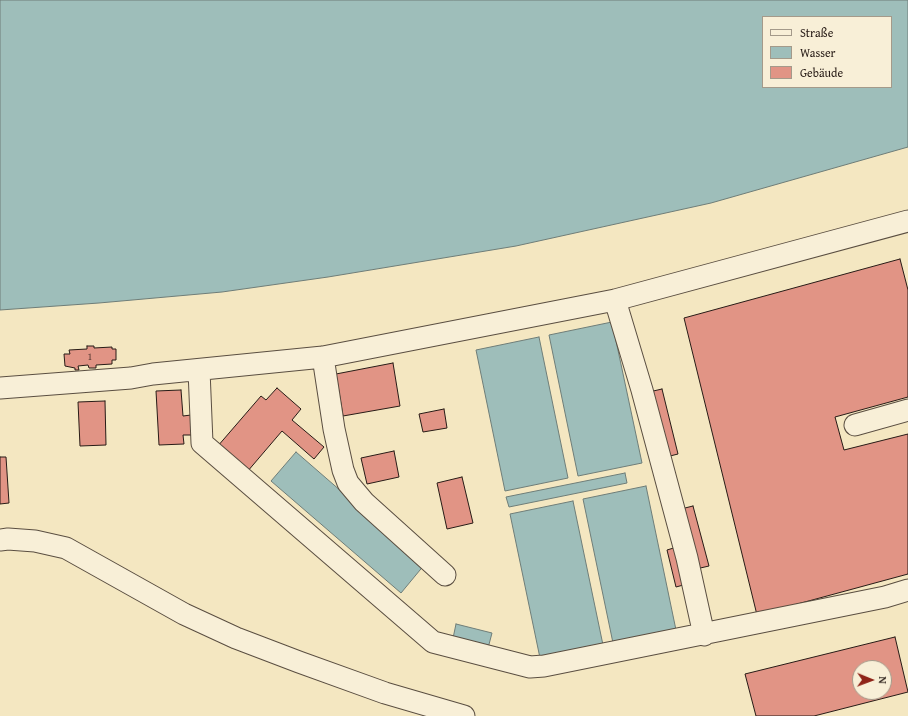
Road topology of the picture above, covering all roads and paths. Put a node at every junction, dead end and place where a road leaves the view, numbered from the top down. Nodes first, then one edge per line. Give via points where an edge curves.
1 (908, 221) edge
2 (615, 300) junction
3 (323, 357) junction
4 (199, 370) junction
5 (0, 388) edge
6 (908, 410) edge
7 (855, 425) dead end
8 (0, 540) edge
9 (0, 552) edge
10 (82, 557) junction
11 (446, 575) dead end
12 (908, 590) edge
13 (704, 635) junction
14 (464, 716) edge

1 - 2 lane
2 - 3 lane
2 - 13 lane via 685,551
3 - 4 lane
3 - 11 lane via 334,429 348,483 368,506
4 - 5 lane
4 - 13 lane via 202,443 433,642 530,667
6 - 7 lane
8 - 10 lane via 35,541 56,545
9 - 10 lane
10 - 14 lane via 184,614 236,638 385,693
12 - 13 lane

